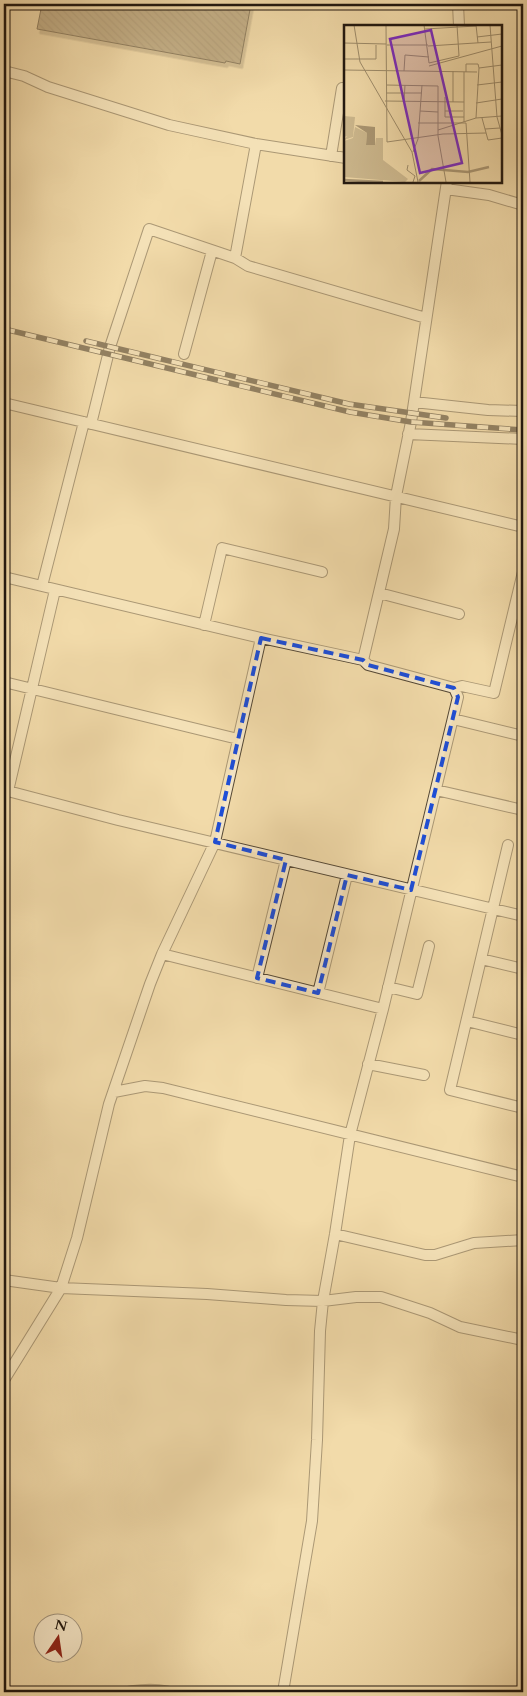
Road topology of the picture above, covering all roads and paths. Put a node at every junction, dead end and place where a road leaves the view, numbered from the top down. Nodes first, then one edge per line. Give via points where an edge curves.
1 (458, 4) edge
2 (459, 25) edge
3 (4, 71) edge
4 (342, 88) dead end
5 (256, 144) junction
6 (332, 156) junction
7 (344, 158) edge
8 (447, 185) edge
9 (523, 205) edge
10 (212, 250) junction
11 (235, 258) junction
12 (426, 318) junction
13 (184, 354) dead end
14 (414, 402) junction
15 (4, 403) edge
16 (523, 411) edge
17 (87, 423) junction
18 (408, 434) junction
19 (523, 439) edge
20 (396, 496) junction
21 (523, 527) edge
22 (322, 572) dead end
23 (523, 572) edge
24 (4, 577) edge
25 (42, 586) junction
26 (55, 590) junction
27 (379, 593) junction
28 (459, 614) dead end
29 (204, 625) junction
30 (261, 638) junction
31 (363, 660) junction
32 (4, 682) edge
33 (32, 688) junction
34 (454, 688) junction
35 (453, 719) junction
36 (523, 736) edge
37 (238, 739) junction
38 (6, 790) edge
39 (436, 790) junction
40 (523, 810) edge
41 (215, 842) junction
42 (508, 845) dead end
43 (286, 860) junction
44 (348, 875) junction
45 (411, 890) junction
46 (493, 909) junction
47 (523, 916) edge
48 (429, 946) dead end
49 (162, 954) junction
50 (481, 959) junction
51 (523, 969) edge
52 (257, 978) junction
53 (388, 987) junction
54 (318, 993) junction
55 (383, 1009) junction
56 (467, 1021) junction
57 (523, 1035) edge
58 (368, 1064) junction
59 (424, 1075) dead end
60 (114, 1092) junction
61 (523, 1108) edge
62 (350, 1135) junction
63 (523, 1177) edge
64 (335, 1234) junction
65 (523, 1240) edge
66 (4, 1280) edge
67 (61, 1288) junction
68 (323, 1301) junction
69 (523, 1340) edge
70 (4, 1380) edge
71 (283, 1692) edge

1 - 2 street
3 - 5 street via 169,125
4 - 6 street
5 - 6 street
5 - 11 street
6 - 7 street
8 - 9 street
8 - 12 street
10 - 11 street
10 - 13 street
10 - 17 street via 148,229
11 - 12 street via 248,266
12 - 14 street
14 - 16 street
14 - 18 street
15 - 17 street
17 - 20 street
17 - 25 street
18 - 19 street
18 - 20 street
20 - 21 street
20 - 27 street via 394,529
22 - 29 street via 222,548
23 - 34 street via 494,694 462,686
24 - 25 street
25 - 26 street
26 - 29 street
26 - 33 street
27 - 28 street
27 - 31 street
29 - 30 street
30 - 31 street
30 - 37 street
31 - 34 street via 368,665
32 - 33 street
33 - 37 street
33 - 38 street
34 - 35 street via 458,697
35 - 36 street
35 - 39 street
37 - 41 street
38 - 41 street
39 - 40 street
39 - 45 street
41 - 43 street
41 - 49 street
42 - 46 street
43 - 44 street
43 - 52 street
44 - 45 street
44 - 54 street
45 - 46 street
45 - 53 street
46 - 47 street
46 - 50 street
48 - 53 street via 417,994
49 - 52 street
49 - 60 street
50 - 51 street
50 - 56 street
52 - 54 street
53 - 55 street
54 - 55 street
55 - 58 street
56 - 57 street
56 - 61 street via 450,1090
58 - 59 street
58 - 62 street
60 - 62 street via 145,1086 163,1088
60 - 67 street
62 - 63 street
62 - 64 street
64 - 65 street via 425,1255 474,1243
64 - 68 street
66 - 67 street
67 - 68 street
67 - 70 street
68 - 69 street via 381,1297 430,1313 460,1328
68 - 71 street via 312,1521

